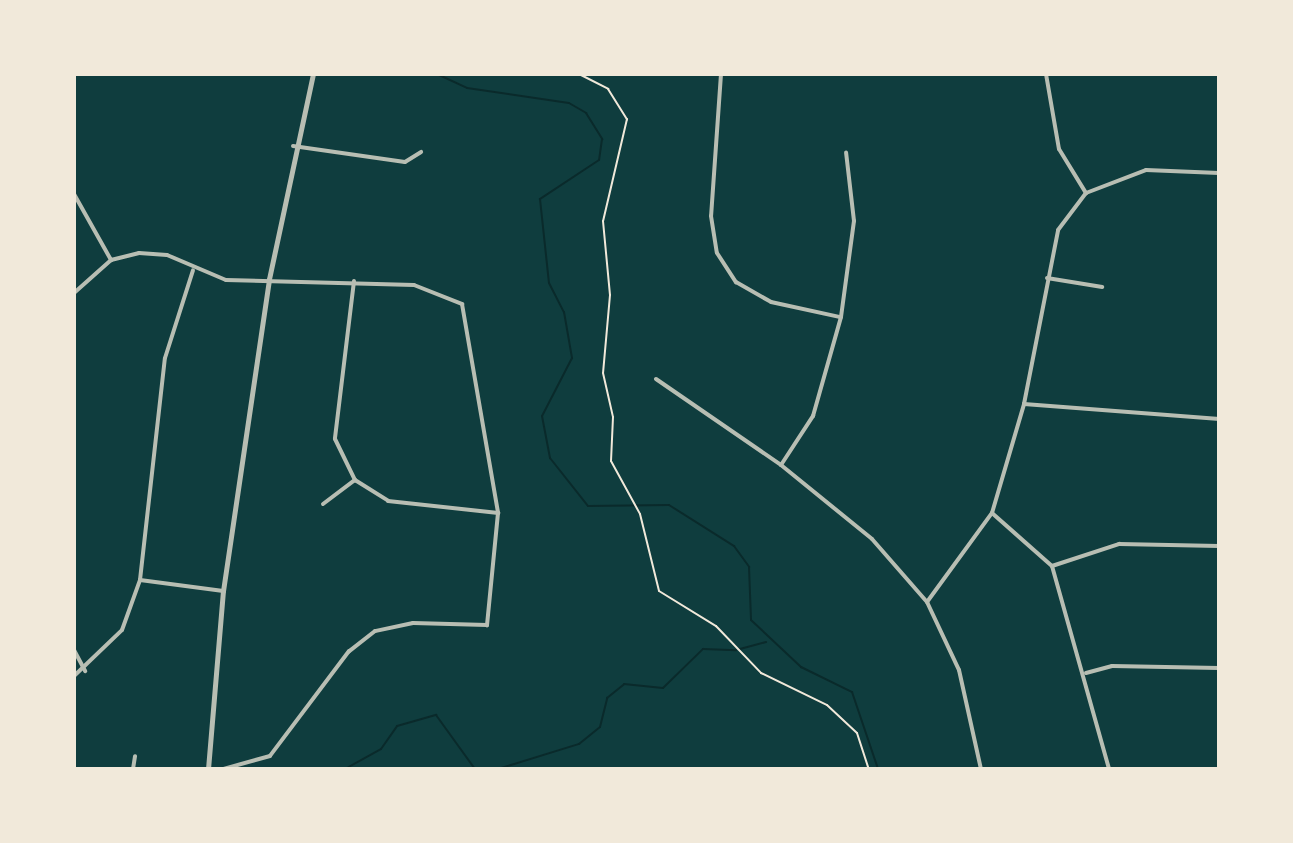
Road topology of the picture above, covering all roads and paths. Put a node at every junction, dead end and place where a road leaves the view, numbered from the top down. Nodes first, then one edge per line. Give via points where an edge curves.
1 (313, 74) edge
2 (579, 74) edge
3 (721, 74) edge
4 (1046, 74) edge
5 (293, 146) junction
6 (421, 152) dead end
7 (846, 152) dead end
8 (1219, 173) edge
9 (1086, 193) junction
10 (74, 194) edge
11 (111, 260) junction
12 (193, 270) junction
13 (1047, 278) junction
14 (269, 279) junction
15 (354, 281) junction
16 (1102, 287) dead end
17 (74, 293) edge
18 (841, 317) junction
19 (656, 379) dead end
20 (1024, 404) junction
21 (1219, 419) edge
22 (781, 465) junction
23 (355, 480) junction
24 (323, 504) dead end
25 (498, 513) junction
26 (992, 513) junction
27 (1219, 546) edge
28 (1052, 566) junction
29 (140, 580) junction
30 (223, 591) junction
31 (927, 602) junction
32 (74, 650) edge
33 (1219, 668) edge
34 (85, 671) junction
35 (1086, 673) junction
36 (74, 676) edge
37 (135, 756) dead end
38 (133, 769) edge
39 (208, 769) edge
40 (223, 769) edge
41 (704, 769) edge
42 (724, 769) edge
43 (869, 769) edge
44 (981, 769) edge
45 (1109, 769) edge

1 - 5 street
2 - 43 path via 608,89 627,119 603,221 610,295 603,373 613,417 611,461 637,509 659,591 716,626 761,673 827,705 857,733
3 - 18 street via 711,216 717,253 736,282 771,302
4 - 9 street via 1059,149
5 - 6 street via 405,162
5 - 14 street
7 - 18 street via 854,221
8 - 9 street via 1146,170
9 - 13 street via 1058,230
10 - 11 street
11 - 12 street via 167,255
11 - 17 street
12 - 14 street via 226,280
12 - 29 street via 165,358
13 - 16 street
13 - 20 street
14 - 15 street
14 - 30 street
15 - 23 street via 335,439
15 - 25 street via 414,285 462,304
18 - 22 street via 813,416
19 - 22 street
20 - 21 street
20 - 26 street
22 - 31 street via 872,539
23 - 24 street
23 - 25 street via 388,501
25 - 40 street via 487,625 413,623 375,631 349,651 270,756
26 - 28 street
26 - 31 street
27 - 28 street via 1119,544
28 - 35 street
29 - 30 street
29 - 34 street via 122,630
30 - 39 street
31 - 44 street via 959,670
32 - 34 street
33 - 35 street via 1112,666
34 - 36 street
35 - 45 street
37 - 38 street
41 - 42 street

